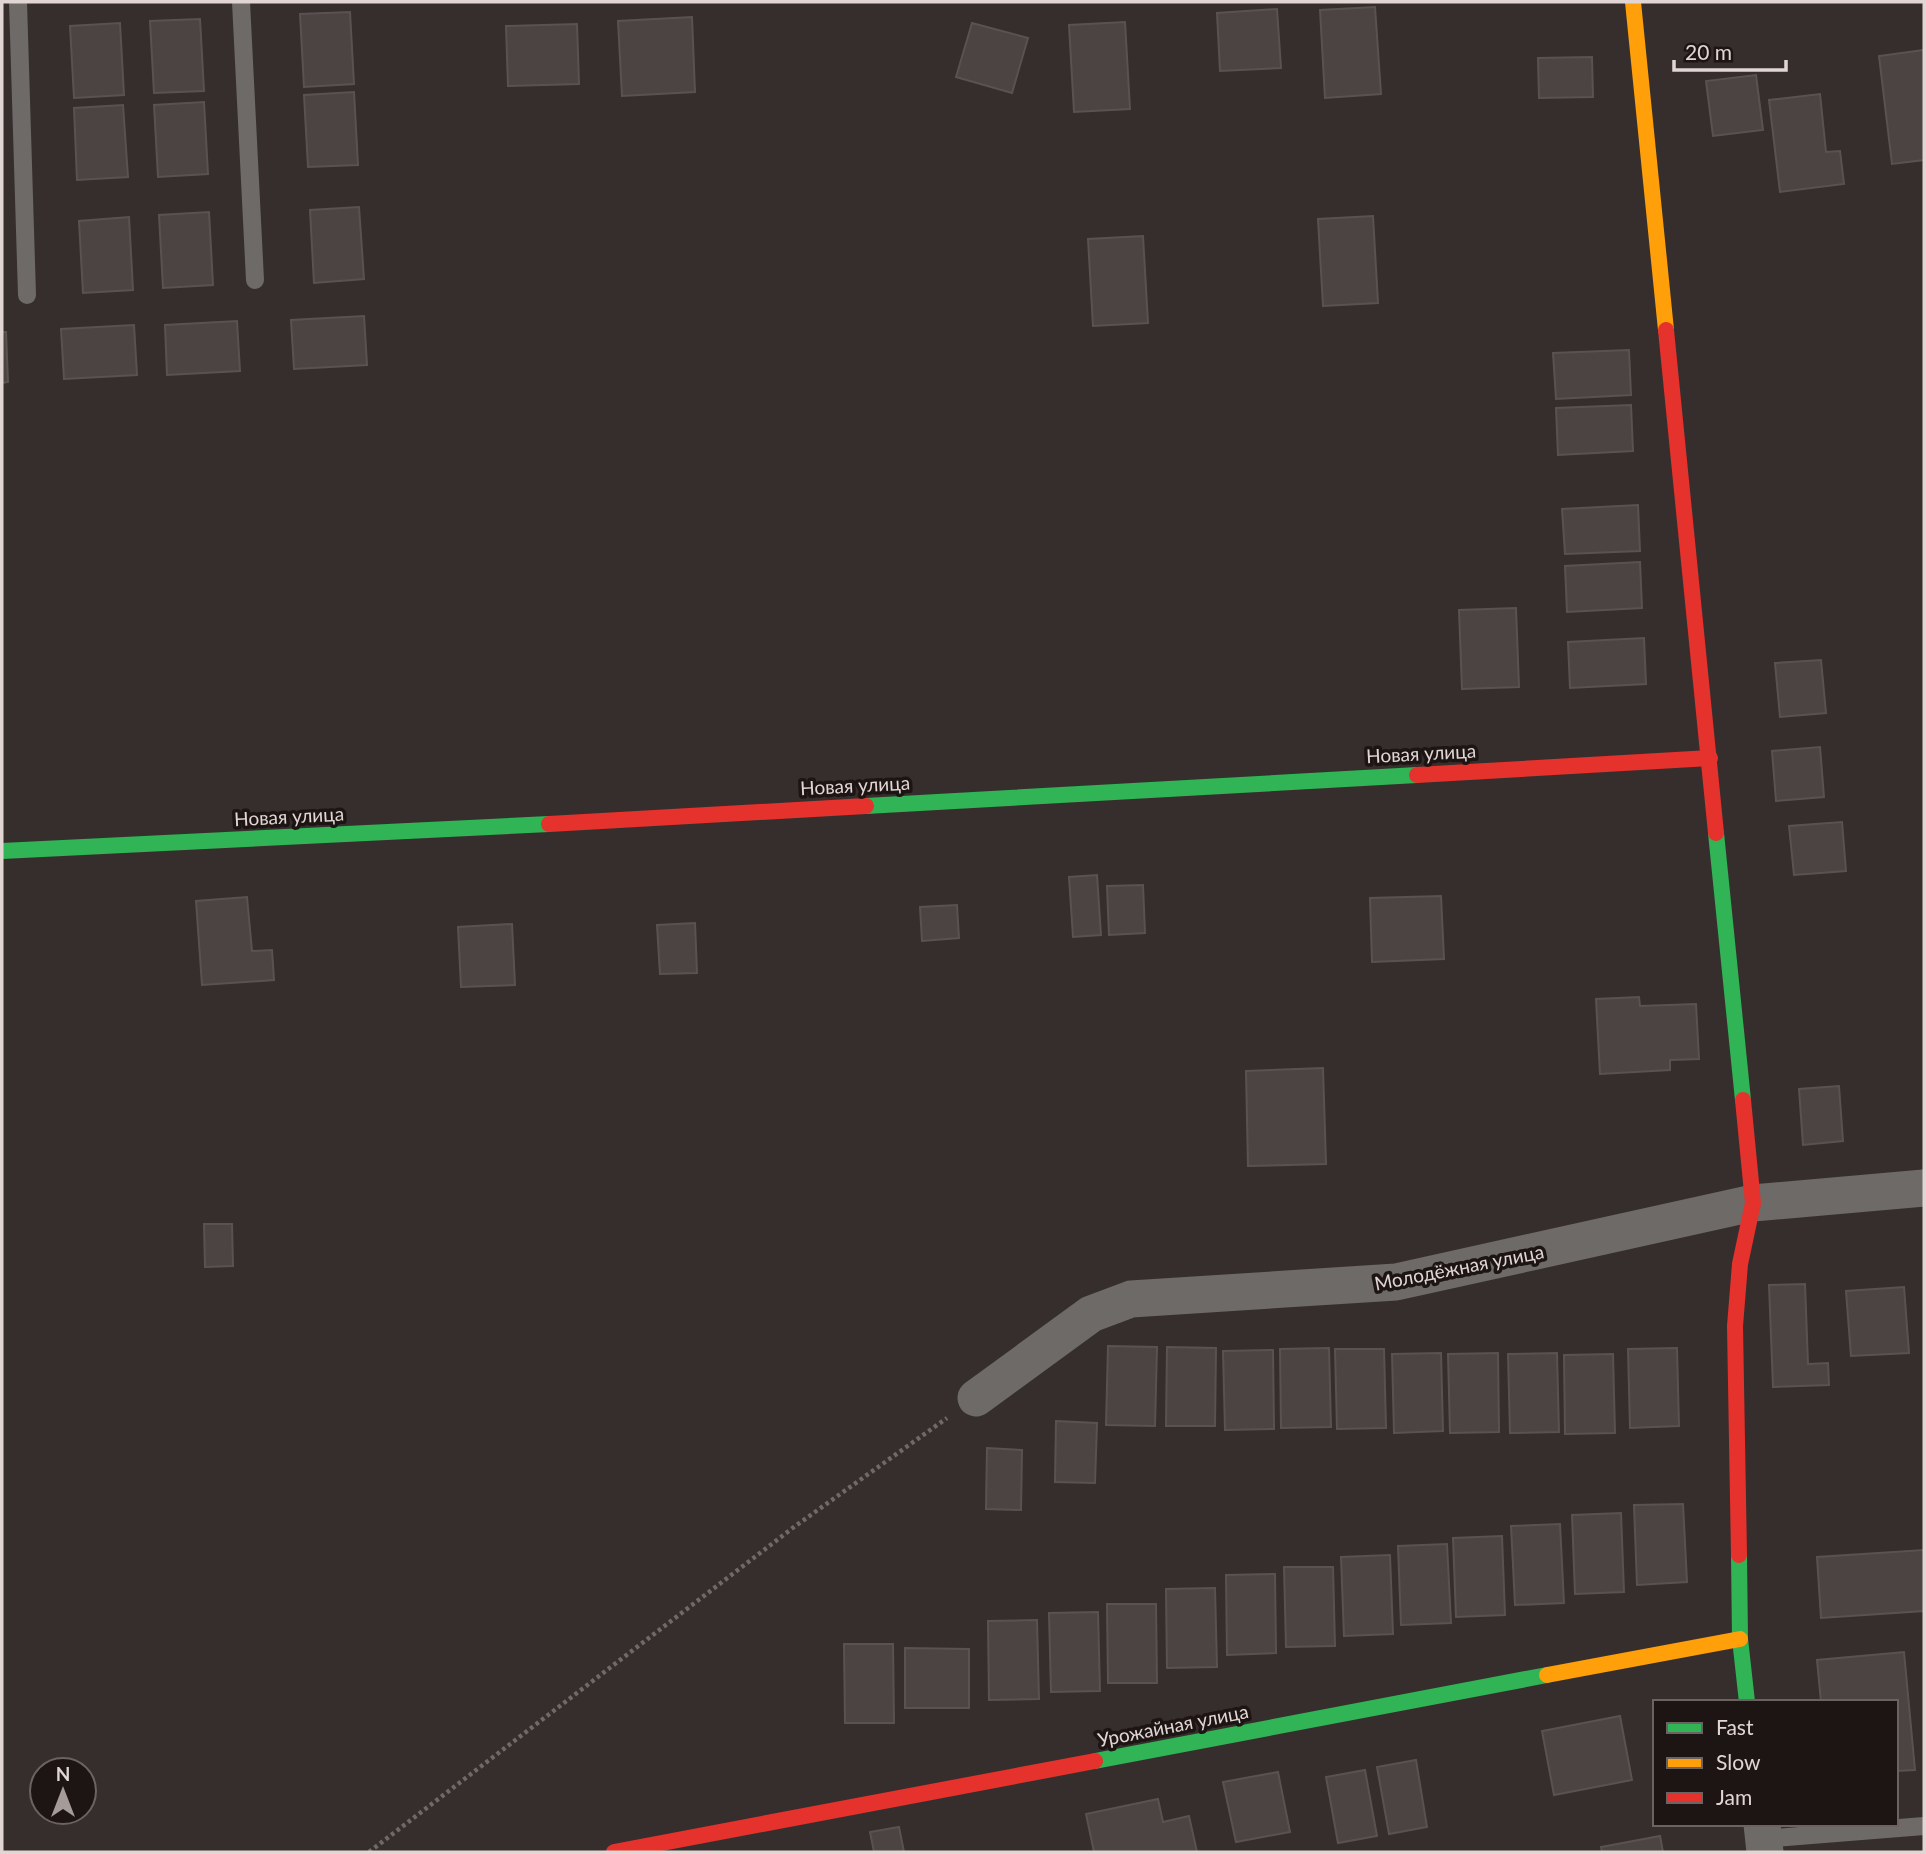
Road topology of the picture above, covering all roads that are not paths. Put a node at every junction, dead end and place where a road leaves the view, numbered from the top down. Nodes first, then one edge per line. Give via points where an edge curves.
1 (18, 2) edge
2 (241, 2) edge
3 (1633, 2) edge
4 (255, 280) dead end
5 (27, 295) dead end
6 (1710, 758) junction
7 (2, 851) edge
8 (1924, 1188) edge
9 (1753, 1203) junction
10 (976, 1398) road end
11 (1740, 1639) junction
12 (1747, 1700) edge
13 (1924, 1826) edge
14 (1763, 1838) edge
15 (614, 1852) edge

1 - 5 lane
2 - 4 lane
3 - 6 street
6 - 7 street, Новая улица
6 - 9 street
8 - 9 street, Молодёжная улица
9 - 10 street, Молодёжная улица via 1396,1282 1131,1299 1091,1314
9 - 11 street via 1740,1264 1735,1326
11 - 12 street
11 - 15 street, Урожайная улица
13 - 14 lane

